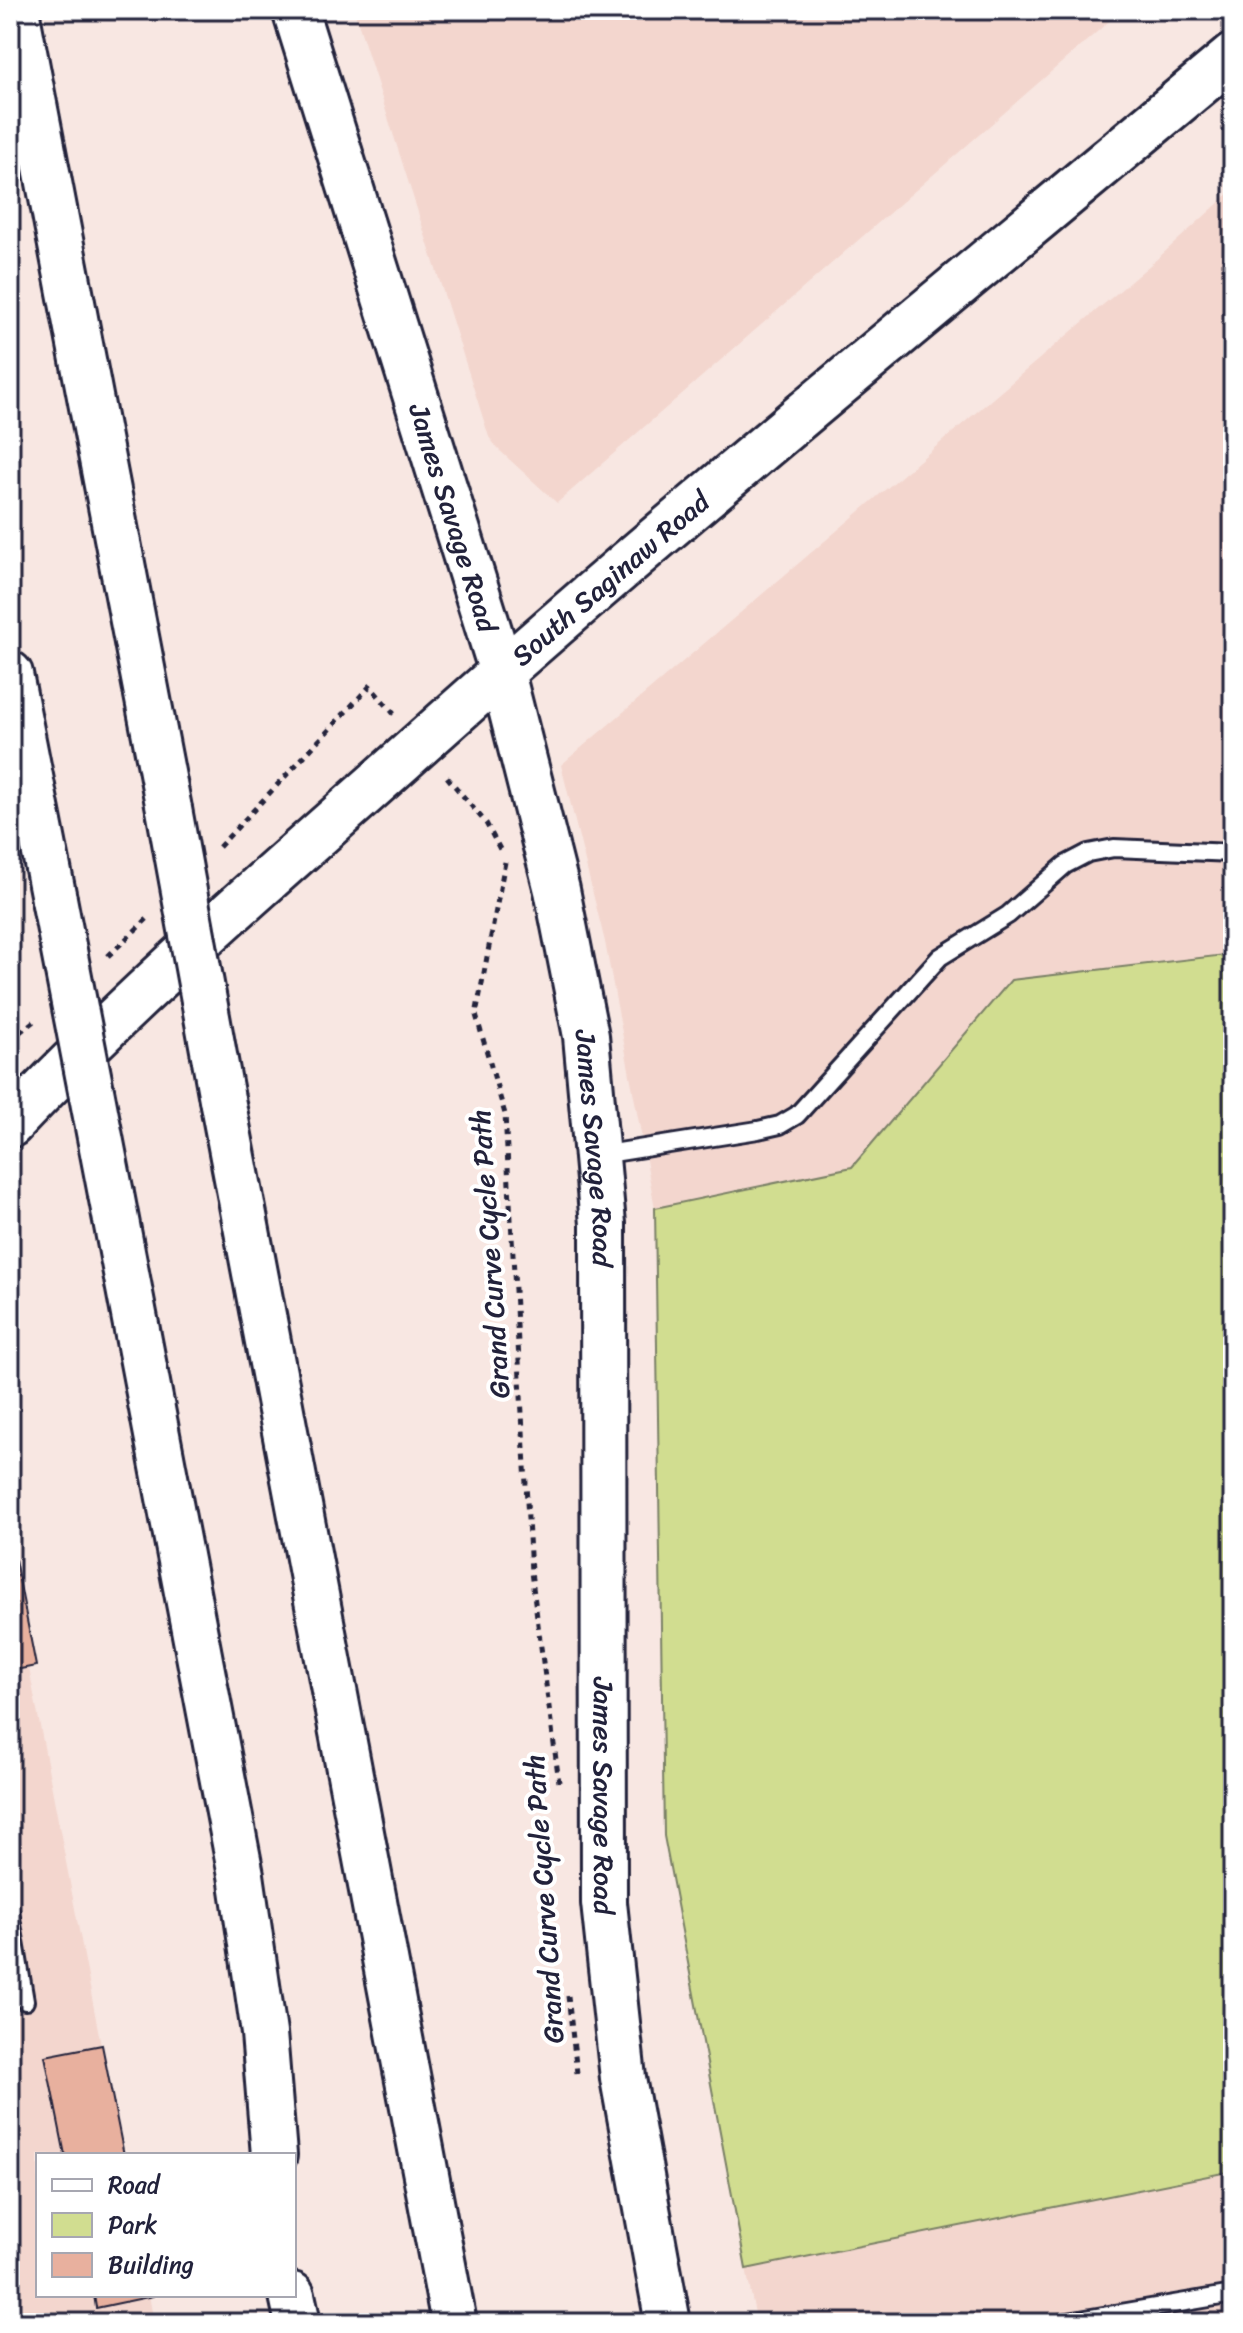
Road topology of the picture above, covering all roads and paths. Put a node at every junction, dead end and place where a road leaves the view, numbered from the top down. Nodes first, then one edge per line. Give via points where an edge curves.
1 (16, 10) edge
2 (295, 10) edge
3 (1233, 56) edge
4 (501, 669) junction
5 (10, 674) edge
6 (420, 745) junction
7 (214, 852) dead end
8 (1233, 853) edge
9 (149, 917) dead end
10 (105, 959) dead end
11 (36, 1019) dead end
12 (10, 1040) edge
13 (10, 1125) edge
14 (599, 1155) junction
15 (560, 1792) dead end
16 (10, 1912) edge
17 (568, 1987) dead end
18 (25, 2001) dead end
19 (577, 2078) dead end
20 (274, 2153) edge
21 (1233, 2294) edge
22 (292, 2297) edge
23 (1086, 2321) edge
24 (298, 2323) edge
25 (454, 2323) edge
26 (668, 2323) edge
27 (1062, 2323) edge

1 - 25 main road, bridge
2 - 4 main road, James Savage Road
3 - 4 main road, South Saginaw Road
4 - 6 main road, South Saginaw Road
4 - 14 main road, James Savage Road via 580,1000
5 - 20 main road, bridge via 241,1875 264,2033
6 - 7 path, Grand Curve Cycle Path via 370,686
6 - 13 main road, South Saginaw Road via 255,890
6 - 15 path, Grand Curve Cycle Path via 486,823 506,860 476,1015 505,1114 531,1572
8 - 14 lane via 1114,848 1088,853 1065,865 1008,915 940,957 797,1115 758,1130
9 - 10 path
11 - 12 path
14 - 26 main road, James Savage Road via 604,1903 623,2078
16 - 18 lane
17 - 19 path, Grand Curve Cycle Path
21 - 23 lane
22 - 24 main road
23 - 27 lane

